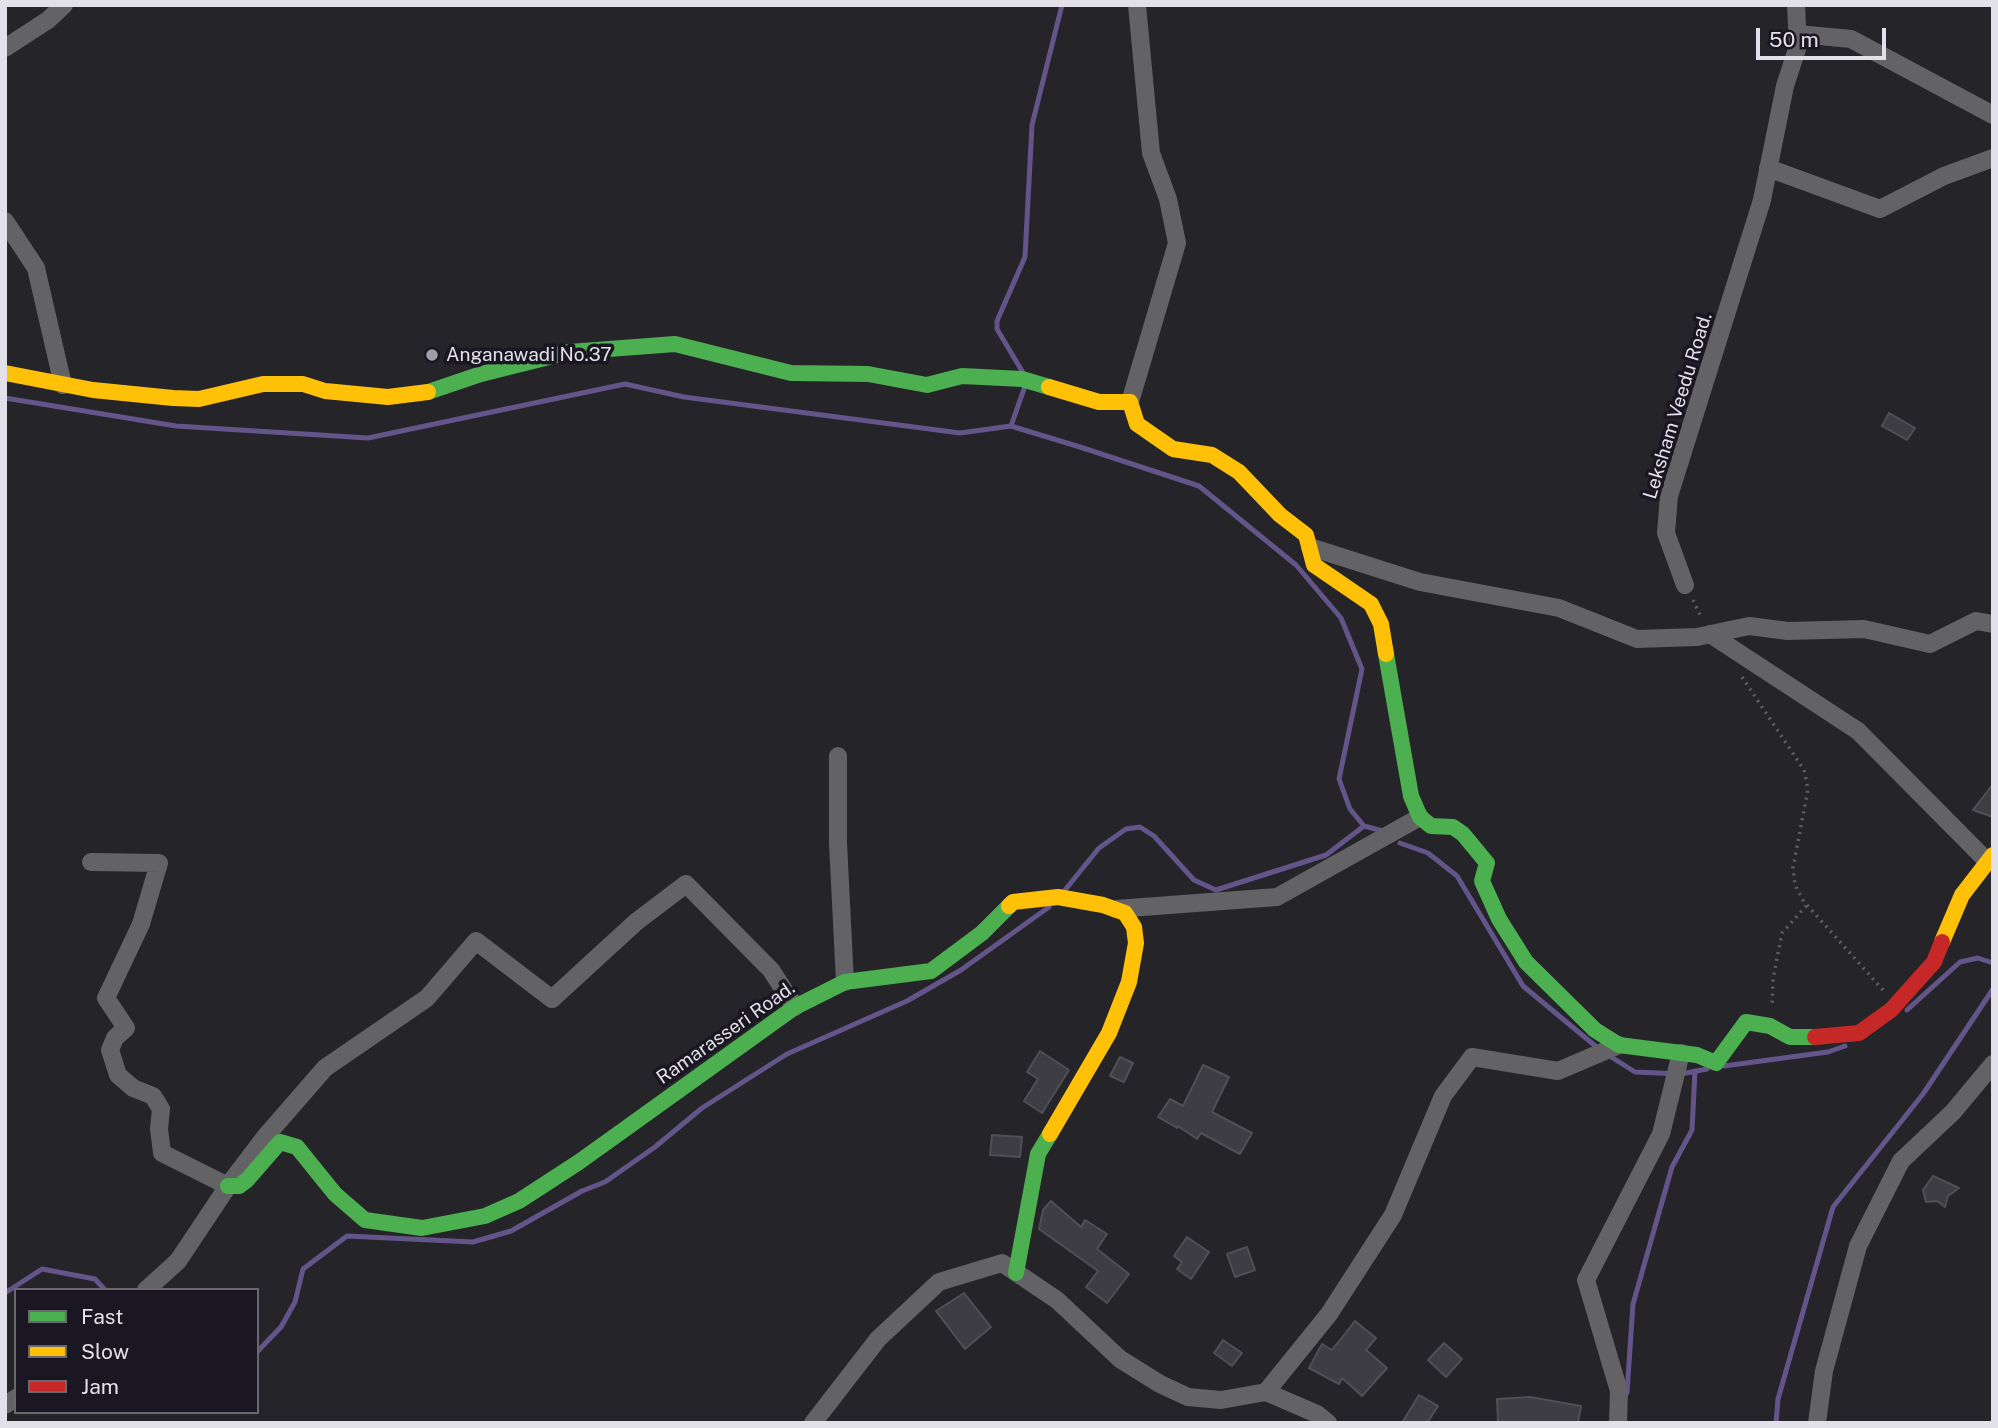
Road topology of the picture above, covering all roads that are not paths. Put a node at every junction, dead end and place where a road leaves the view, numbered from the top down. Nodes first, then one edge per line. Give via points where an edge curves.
1 (64, 5) edge
2 (1137, 5) edge
3 (1796, 5) edge
4 (1798, 34) junction
5 (5, 48) edge
6 (1993, 115) edge
7 (1993, 158) edge
8 (1768, 168) junction
9 (5, 221) edge
10 (5, 373) edge
11 (62, 385) junction
12 (1130, 402) junction
13 (1310, 547) junction
14 (1685, 585) road end
15 (1993, 624) edge
16 (1710, 634) junction
17 (838, 756) dead end
18 (1420, 817) junction
19 (1990, 858) edge
20 (91, 862) dead end
21 (1116, 909) junction
22 (845, 982) junction
23 (795, 1007) junction
24 (1619, 1045) junction
25 (1681, 1053) junction
26 (1993, 1064) edge
27 (228, 1186) junction
28 (1016, 1272) junction
29 (148, 1288) edge
30 (1266, 1392) junction
31 (813, 1423) edge
32 (1328, 1423) edge
33 (1618, 1423) edge
34 (1817, 1423) edge

1 - 5 street
2 - 12 street via 1151,153 1168,199 1177,243
3 - 4 street, Leksham Veedu Road.
4 - 6 street via 1850,39
4 - 8 street, Leksham Veedu Road.
7 - 8 street via 1944,176 1880,209
8 - 14 street, Leksham Veedu Road. via 1738,283 1670,496 1666,533
9 - 11 street via 36,268
10 - 11 street
11 - 12 street via 199,399 263,384 303,384 325,391 388,397 423,394 569,352 679,345 791,373 868,374 927,384 962,376 1027,380 1099,402
12 - 13 street via 1138,424 1173,449 1212,455 1239,472 1280,516 1306,535
13 - 16 street via 1420,582 1559,608 1637,639
13 - 18 street via 1314,565 1371,604 1381,624 1411,796
15 - 16 street via 1976,621 1930,644 1864,629 1788,631 1749,626
16 - 19 street via 1858,731
17 - 22 street
18 - 21 street via 1277,897
18 - 24 street via 1431,826 1454,827 1463,834 1487,863 1482,881 1526,962 1595,1030
19 - 25 street via 1962,895 1934,962 1896,1005 1859,1033 1807,1038 1746,1022 1716,1063
20 - 27 street via 159,863 141,924 106,998 126,1028 111,1044 118,1075 153,1096 161,1109 162,1153
21 - 22 street, Ramarasseri Road. via 1049,896 1017,900 931,971
21 - 28 street via 1130,919 1136,935 1129,982 1109,1033 1038,1154
22 - 23 street, Ramarasseri Road.
23 - 27 street, Ramarasseri Road. via 579,1162 519,1201 485,1216 422,1228 365,1220 335,1195 297,1147 281,1142 247,1180
23 - 27 street via 771,970 686,884 636,922 552,999 476,941 427,998 324,1068
24 - 25 street
24 - 30 street via 1558,1071 1472,1057 1443,1096 1393,1216 1329,1314
25 - 33 street via 1661,1134 1586,1280 1619,1391
26 - 34 street via 1953,1112 1901,1161 1858,1246 1824,1371
27 - 29 street via 178,1261
28 - 30 street via 1057,1300 1120,1359 1160,1384 1188,1397 1210,1399
28 - 31 street via 1002,1263 939,1282 878,1339
30 - 32 street

